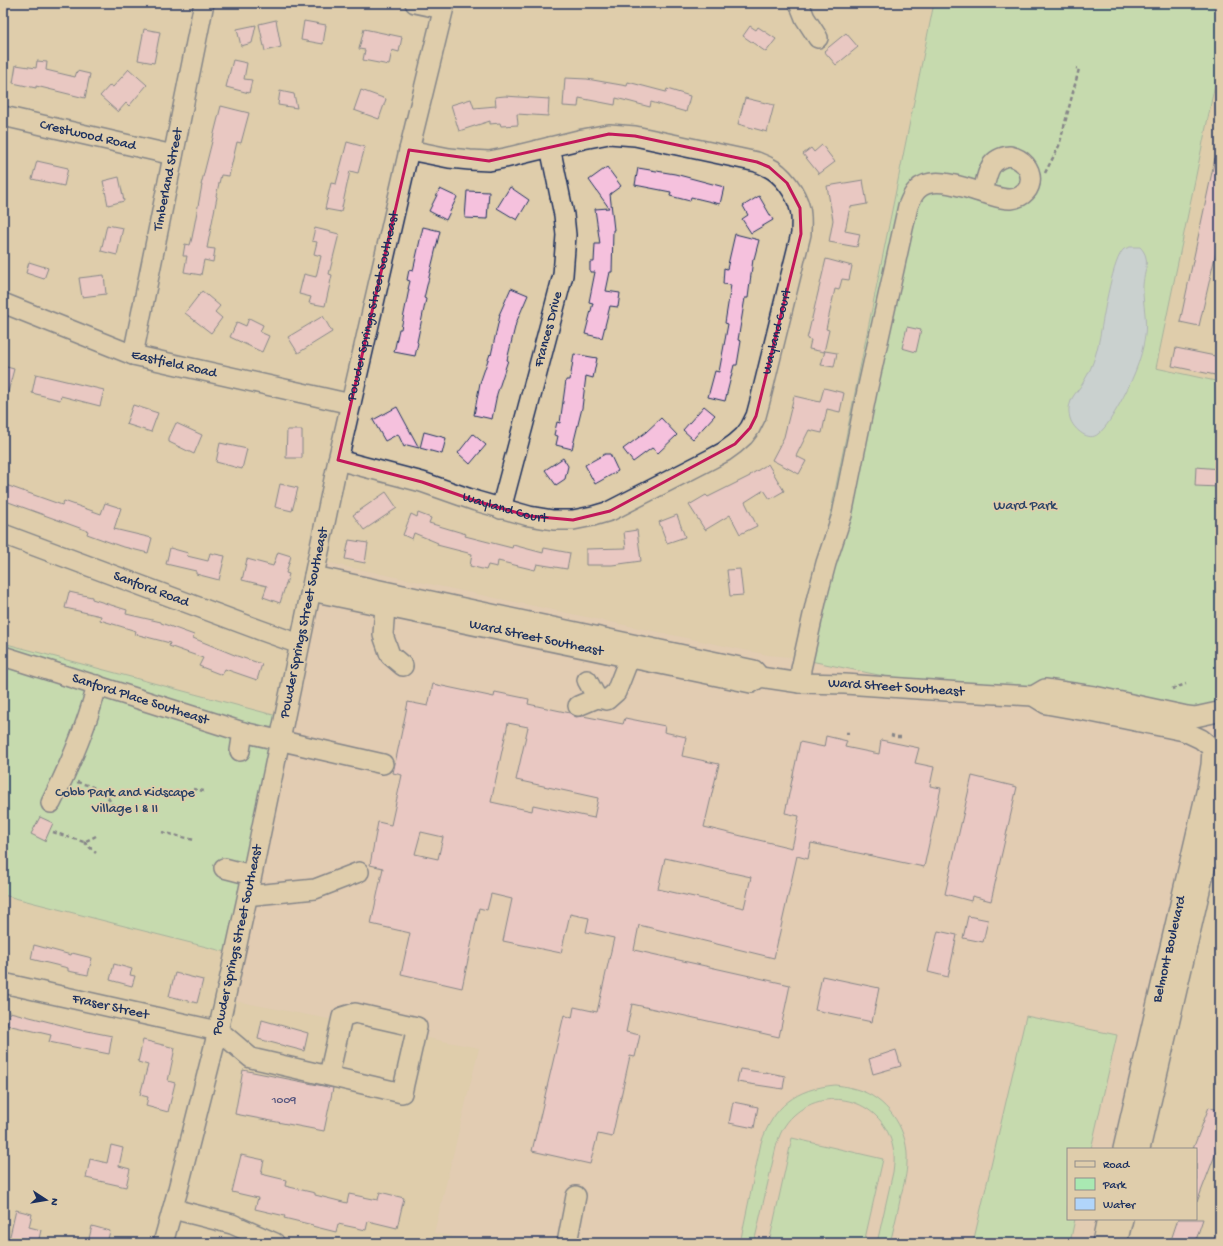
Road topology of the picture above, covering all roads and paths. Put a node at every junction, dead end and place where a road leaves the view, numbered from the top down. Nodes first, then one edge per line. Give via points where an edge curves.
1 (204, 3) edge
2 (415, 3) edge
3 (799, 3) edge
4 (444, 6) edge
5 (818, 38) dead end
6 (1076, 68) dead end
7 (3, 116) edge
8 (550, 148) junction
9 (409, 150) junction
10 (173, 155) junction
11 (1030, 181) junction
12 (983, 193) junction
13 (3, 303) edge
14 (133, 355) junction
15 (351, 404) junction
16 (338, 460) junction
17 (502, 509) junction
18 (3, 534) edge
19 (312, 583) junction
20 (387, 599) junction
21 (615, 640) junction
22 (299, 644) junction
23 (3, 656) edge
24 (626, 658) junction
25 (403, 666) dead end
26 (760, 677) junction
27 (587, 680) dead end
28 (800, 683) junction
29 (1186, 684) dead end
30 (97, 685) junction
31 (1172, 689) dead end
32 (1033, 696) junction
33 (597, 698) junction
34 (578, 706) dead end
35 (1219, 711) edge
36 (244, 732) junction
37 (891, 735) dead end
38 (901, 737) dead end
39 (279, 740) junction
40 (1213, 750) edge
41 (240, 751) dead end
42 (383, 764) dead end
43 (63, 780) junction
44 (193, 789) dead end
45 (204, 791) dead end
46 (52, 803) dead end
47 (1220, 804) edge
48 (112, 805) dead end
49 (53, 832) dead end
50 (162, 832) dead end
51 (98, 835) dead end
52 (194, 840) dead end
53 (84, 842) junction
54 (96, 853) dead end
55 (224, 868) dead end
56 (359, 872) dead end
57 (251, 875) junction
58 (248, 894) junction
59 (3, 983) edge
60 (1163, 1012) junction
61 (218, 1031) junction
62 (329, 1075) junction
63 (1123, 1148) edge
64 (1140, 1148) edge
65 (576, 1196) dead end
66 (173, 1209) junction
67 (1107, 1220) edge
68 (1123, 1220) edge
69 (162, 1243) edge
70 (275, 1243) edge
71 (567, 1243) edge
72 (1102, 1243) edge
73 (1118, 1243) edge

1 - 10 street, Timberland Street
2 - 4 street
3 - 5 street
4 - 9 street, Powder Springs Street Southeast
6 - 11 path via 1079,69 1057,152 1039,183
7 - 10 street, Crestwood Road
8 - 9 street, Wayland Court via 488,160 449,158
8 - 17 street, Frances Drive via 565,222 563,275
8 - 17 street, Wayland Court via 609,134 635,136 757,162 769,167 787,183 800,208 801,234 758,408 744,436 724,452 610,511 574,520 553,520
9 - 15 street, Powder Springs Street Southeast
10 - 14 street, Timberland Street
11 - 12 street via 1025,192 1016,198 1003,199
11 - 12 street via 1029,170 1022,161 1004,157 990,168
12 - 28 street via 952,185 926,183 916,191 908,206 868,383 842,515 817,597
13 - 14 street, Eastfield Road
14 - 15 street, Eastfield Road
15 - 16 street, Powder Springs Street Southeast
16 - 17 street, Wayland Court via 417,480
16 - 19 street, Powder Springs Street Southeast
18 - 22 street, Sanford Road
19 - 20 street, Ward Street Southeast
19 - 22 street, Powder Springs Street Southeast
20 - 21 street, Ward Street Southeast
20 - 24 street, Ward Street Southeast
20 - 25 street via 383,635 390,655
21 - 24 street
21 - 26 street, Ward Street Southeast via 754,670
22 - 39 street, Powder Springs Street Southeast
23 - 30 street, Sanford Place Southeast
24 - 26 street, Ward Street Southeast via 751,683
24 - 33 street via 627,664 616,692 607,700
26 - 28 street, Ward Street Southeast
27 - 33 street
28 - 32 street, Ward Street Southeast
29 - 31 path
30 - 36 street, Sanford Place Southeast
30 - 43 street via 88,720
32 - 35 street, Ward Street Southeast via 1045,689 1094,696 1187,716 1195,717
32 - 40 street, Ward Street Southeast via 1046,704 1184,731 1201,739
33 - 34 street
35 - 40 street, Ward Street Southeast via 1206,724 1205,734
36 - 39 street, Sanford Place Southeast
36 - 41 street
37 - 38 path
39 - 42 street, Sanford Place Southeast
39 - 57 street, Powder Springs Street Southeast
40 - 60 street, Belmont Boulevard via 1208,788
43 - 46 street
43 - 48 path via 88,785 102,792
44 - 45 path
47 - 60 street, Belmont Boulevard
49 - 53 path
50 - 52 path
51 - 53 path
53 - 54 path
55 - 57 street
56 - 58 street via 315,889
57 - 58 street, Powder Springs Street Southeast
58 - 61 street, Powder Springs Street Southeast
59 - 61 street, Fraser Street
60 - 63 street, Belmont Boulevard
60 - 64 street, Belmont Boulevard
61 - 62 street via 251,1058
61 - 66 street, Powder Springs Street Southeast
62 - 62 street via 402,1092 417,1027 355,1013 342,1017
65 - 71 street
66 - 69 street, Powder Springs Street Southeast
66 - 70 street via 232,1224
67 - 72 street
68 - 73 street

